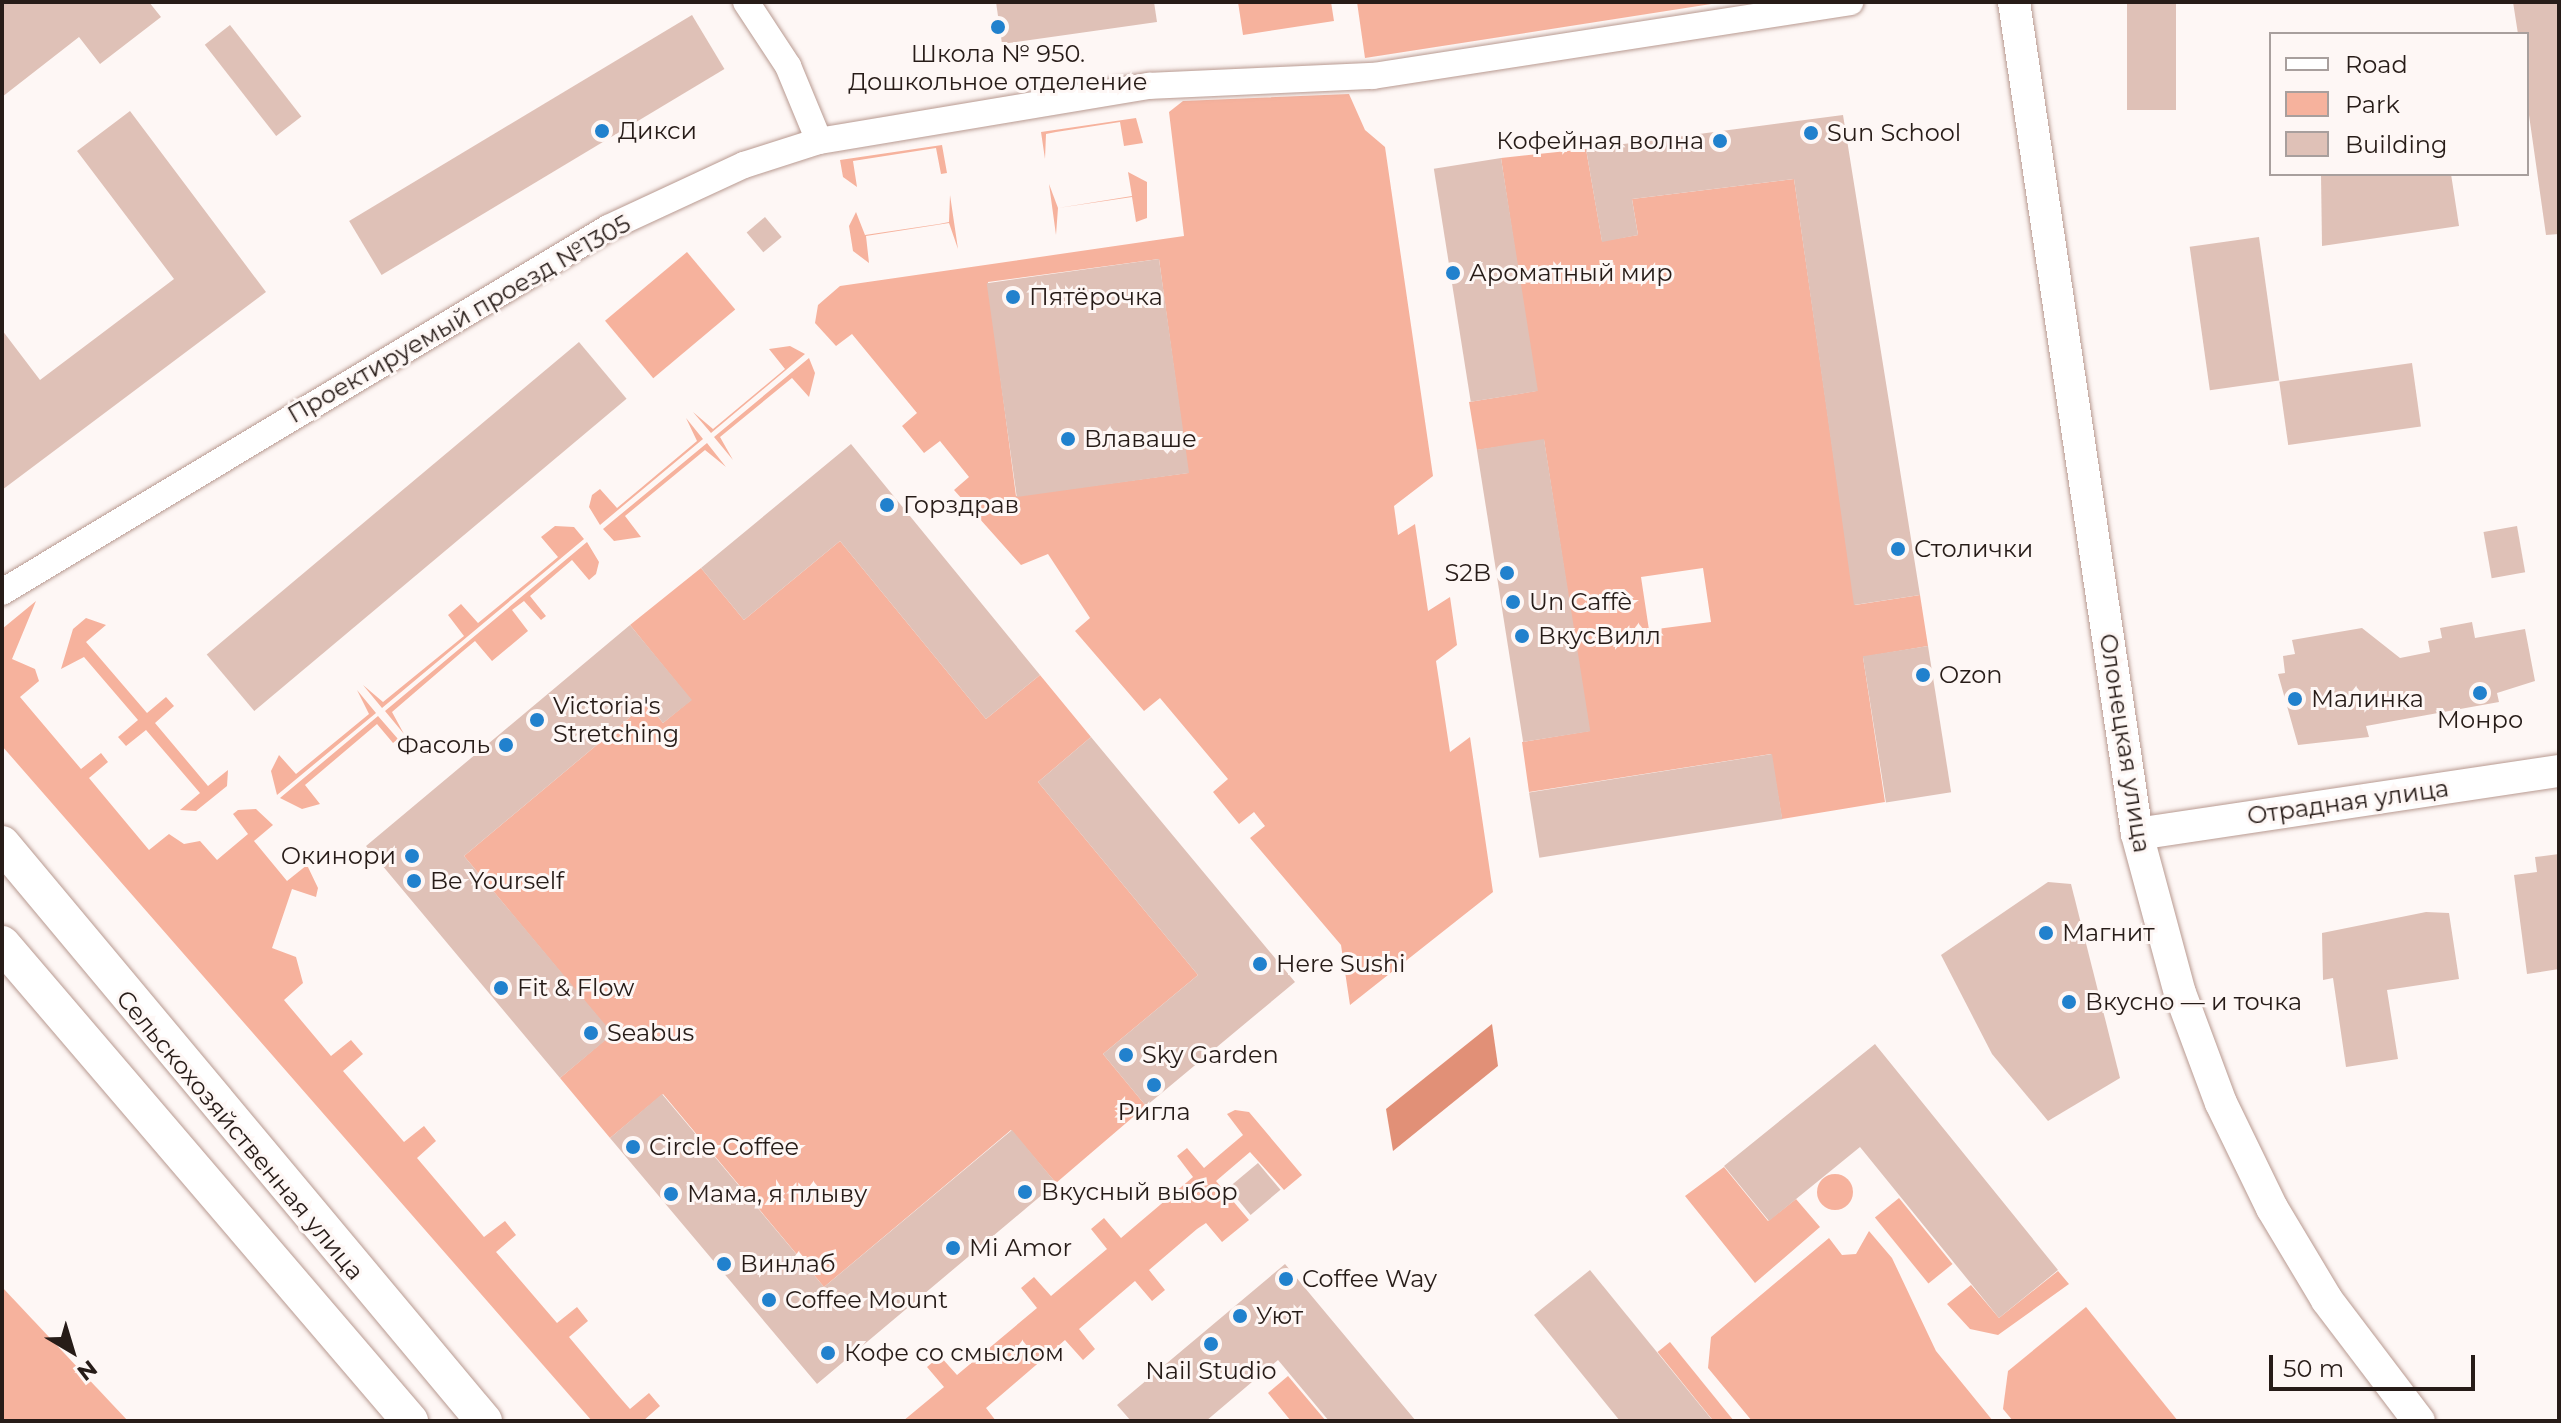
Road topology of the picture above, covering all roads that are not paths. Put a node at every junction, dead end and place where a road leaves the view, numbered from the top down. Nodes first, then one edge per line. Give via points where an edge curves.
1 (746, 2) edge
2 (1850, 2) edge
3 (2014, 2) edge
4 (819, 141) junction
5 (2, 592) edge
6 (2559, 771) edge
7 (2137, 834) junction
8 (2, 844) edge
9 (2, 944) edge
10 (2, 954) edge
11 (36, 991) junction
12 (451, 1384) junction
13 (410, 1421) edge
14 (484, 1421) edge
15 (501, 1421) edge
16 (2419, 1421) edge

1 - 4 street via 788,66
2 - 4 street, Проектируемый проезд №1305 via 1373,76 1149,86
3 - 7 street, Олонецкая улица
4 - 5 street, Проектируемый проезд №1305 via 744,165 608,228
6 - 7 street, Отрадная улица
7 - 16 street, Олонецкая улица via 2180,993 2221,1103 2327,1300
8 - 12 main road, Сельскохозяйственная улица
9 - 11 main road
10 - 11 street
11 - 13 main road
12 - 14 main road, Сельскохозяйственная улица
12 - 15 street

